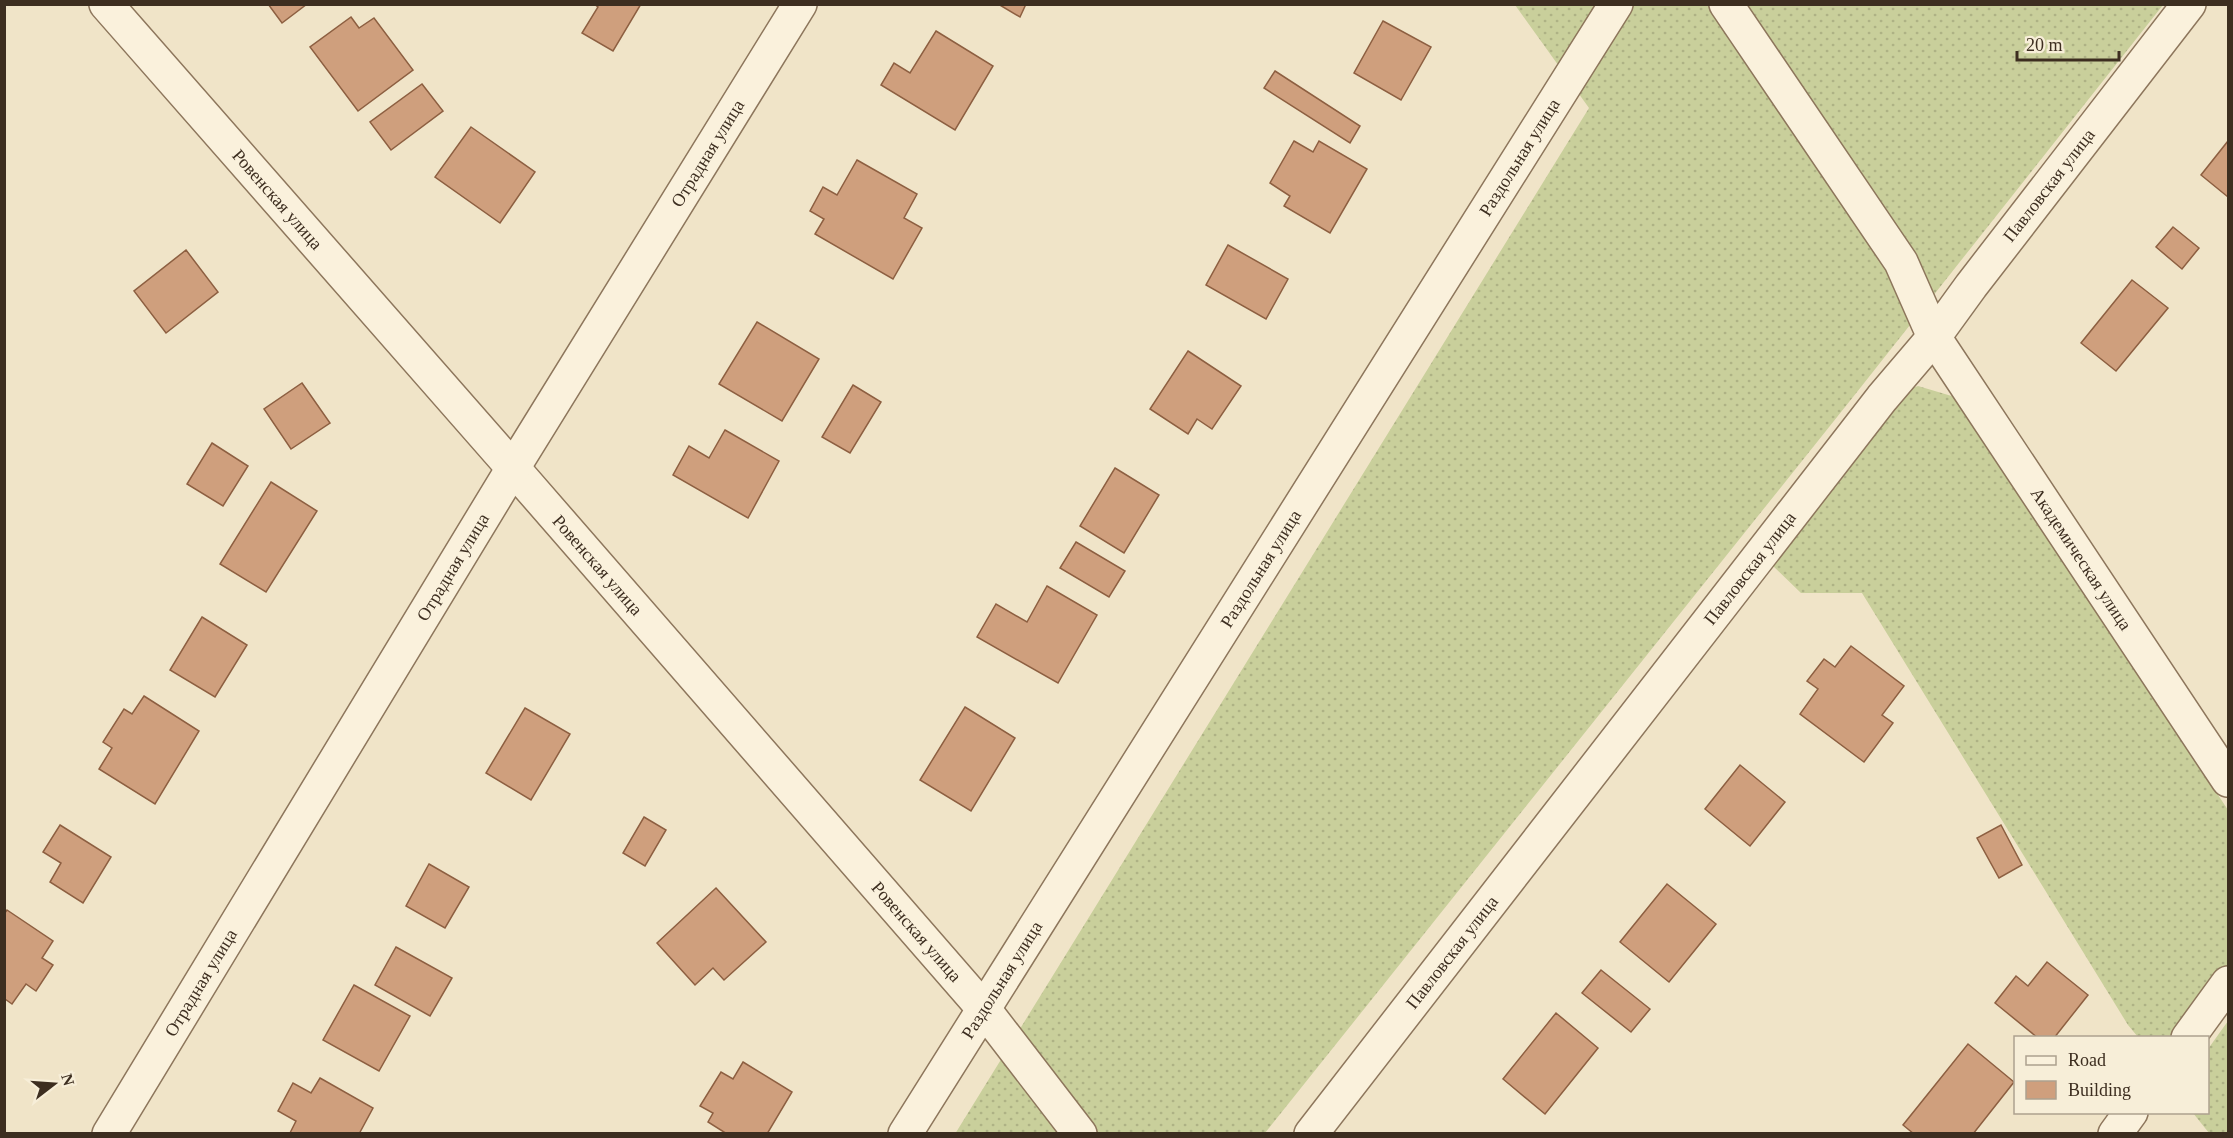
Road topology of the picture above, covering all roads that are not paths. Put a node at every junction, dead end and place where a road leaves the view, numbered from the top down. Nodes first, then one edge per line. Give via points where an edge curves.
1 (106, 4) edge
2 (800, 4) edge
3 (1616, 4) edge
4 (1726, 4) edge
5 (2189, 4) edge
6 (1935, 337) junction
7 (513, 468) junction
8 (2229, 780) edge
9 (2229, 983) edge
10 (983, 1008) junction
11 (2189, 1036) edge
12 (2130, 1114) edge
13 (109, 1134) edge
14 (905, 1134) edge
15 (1080, 1134) edge
16 (1311, 1134) edge
17 (2115, 1134) edge

1 - 7 street, Ровенская улица
2 - 7 street, Отрадная улица
3 - 10 street, Раздольная улица
4 - 6 street, Академическая улица via 1901,262
5 - 6 street, Павловская улица
6 - 8 street, Академическая улица
6 - 16 street, Павловская улица via 1874,407
7 - 10 street, Ровенская улица
7 - 13 street, Отрадная улица
9 - 11 street
10 - 14 street, Раздольная улица
10 - 15 street, Ровенская улица
12 - 17 street

